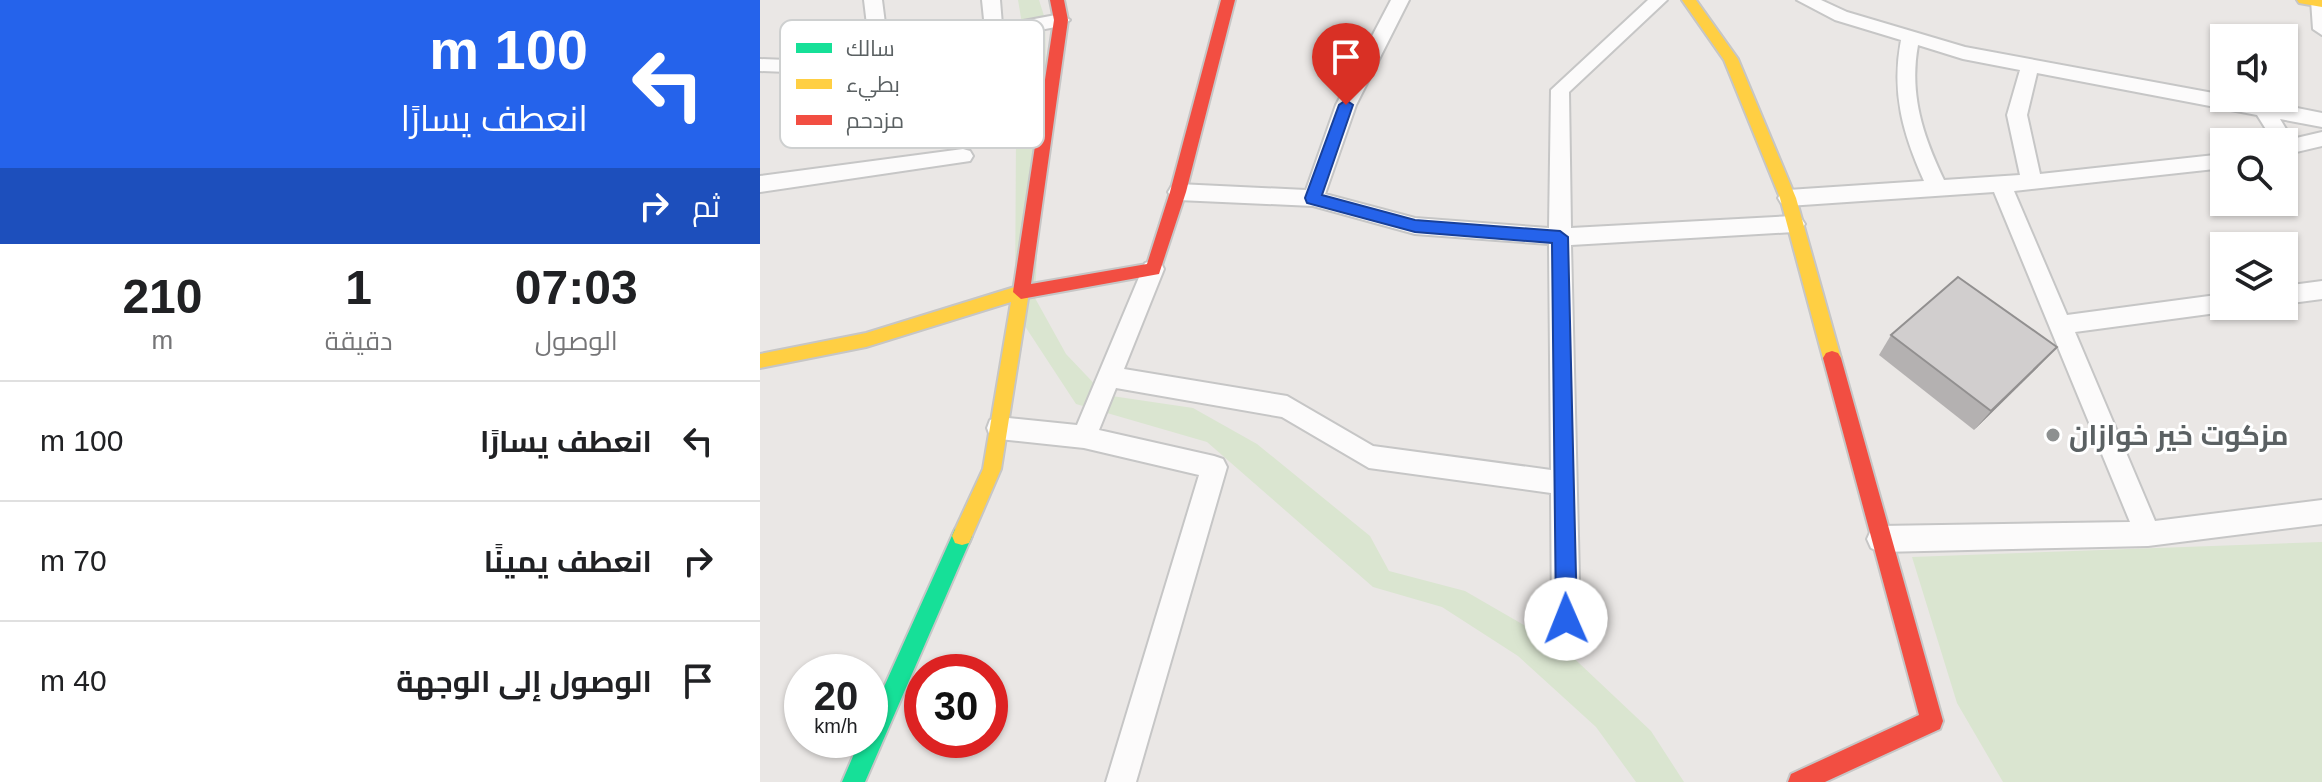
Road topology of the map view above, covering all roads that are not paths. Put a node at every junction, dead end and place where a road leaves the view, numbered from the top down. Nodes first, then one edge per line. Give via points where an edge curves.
1 (873, 0) edge
2 (991, 0) edge
3 (1057, 0) edge
4 (1228, 0) edge
5 (1400, 0) edge
6 (1658, 0) edge
7 (1689, 0) edge
8 (1806, 0) edge
9 (2314, 2) edge
10 (876, 20) edge
11 (993, 20) edge
12 (1061, 20) junction
13 (1044, 24) edge
14 (2322, 29) edge
15 (1910, 38) junction
16 (760, 65) edge
17 (780, 66) edge
18 (2030, 66) junction
19 (2210, 98) edge
20 (2283, 112) edge
21 (2322, 120) edge
22 (1044, 136) edge
23 (2322, 139) edge
24 (2298, 145) edge
25 (1042, 148) edge
26 (963, 156) dead end
27 (2210, 163) edge
28 (2032, 182) junction
29 (760, 184) edge
30 (2001, 184) junction
31 (1938, 189) junction
32 (1178, 192) junction
33 (1313, 198) junction
34 (1788, 198) junction
35 (1794, 224) junction
36 (1560, 237) junction
37 (1153, 269) junction
38 (2322, 290) edge
39 (1021, 292) junction
40 (2298, 293) edge
41 (2210, 305) edge
42 (2059, 325) junction
43 (760, 361) edge
44 (1108, 376) junction
45 (999, 428) junction
46 (1084, 437) junction
47 (1564, 483) junction
48 (2322, 512) edge
49 (2148, 534) junction
50 (1880, 539) junction
51 (1566, 619) dead end
52 (853, 782) edge
53 (1121, 782) edge
54 (1799, 782) edge

1 - 10 street
2 - 11 street
3 - 12 street
4 - 32 street
5 - 33 street via 1346,105
6 - 36 street via 1560,90
7 - 34 street via 1731,59
8 - 15 street
9 - 14 street
12 - 13 street
12 - 22 street
15 - 18 street
15 - 31 street via 1904,104
16 - 17 street
18 - 19 street
18 - 28 street via 2017,115
20 - 21 street
23 - 24 street
25 - 39 street
26 - 29 street
27 - 28 street
28 - 30 street
30 - 31 street
30 - 42 street
31 - 34 street
32 - 33 street
32 - 37 street
33 - 36 street via 1415,226
34 - 35 street
35 - 36 street
35 - 50 street
36 - 47 street
37 - 39 street
37 - 44 street
38 - 40 street
39 - 43 street via 866,340
39 - 45 street
41 - 42 street
42 - 49 street
44 - 46 street
44 - 47 street via 1287,407 1369,457
45 - 46 street
45 - 52 street via 992,469
46 - 53 street via 1214,467
47 - 51 street
48 - 49 street
49 - 50 street
50 - 54 street via 1932,721

